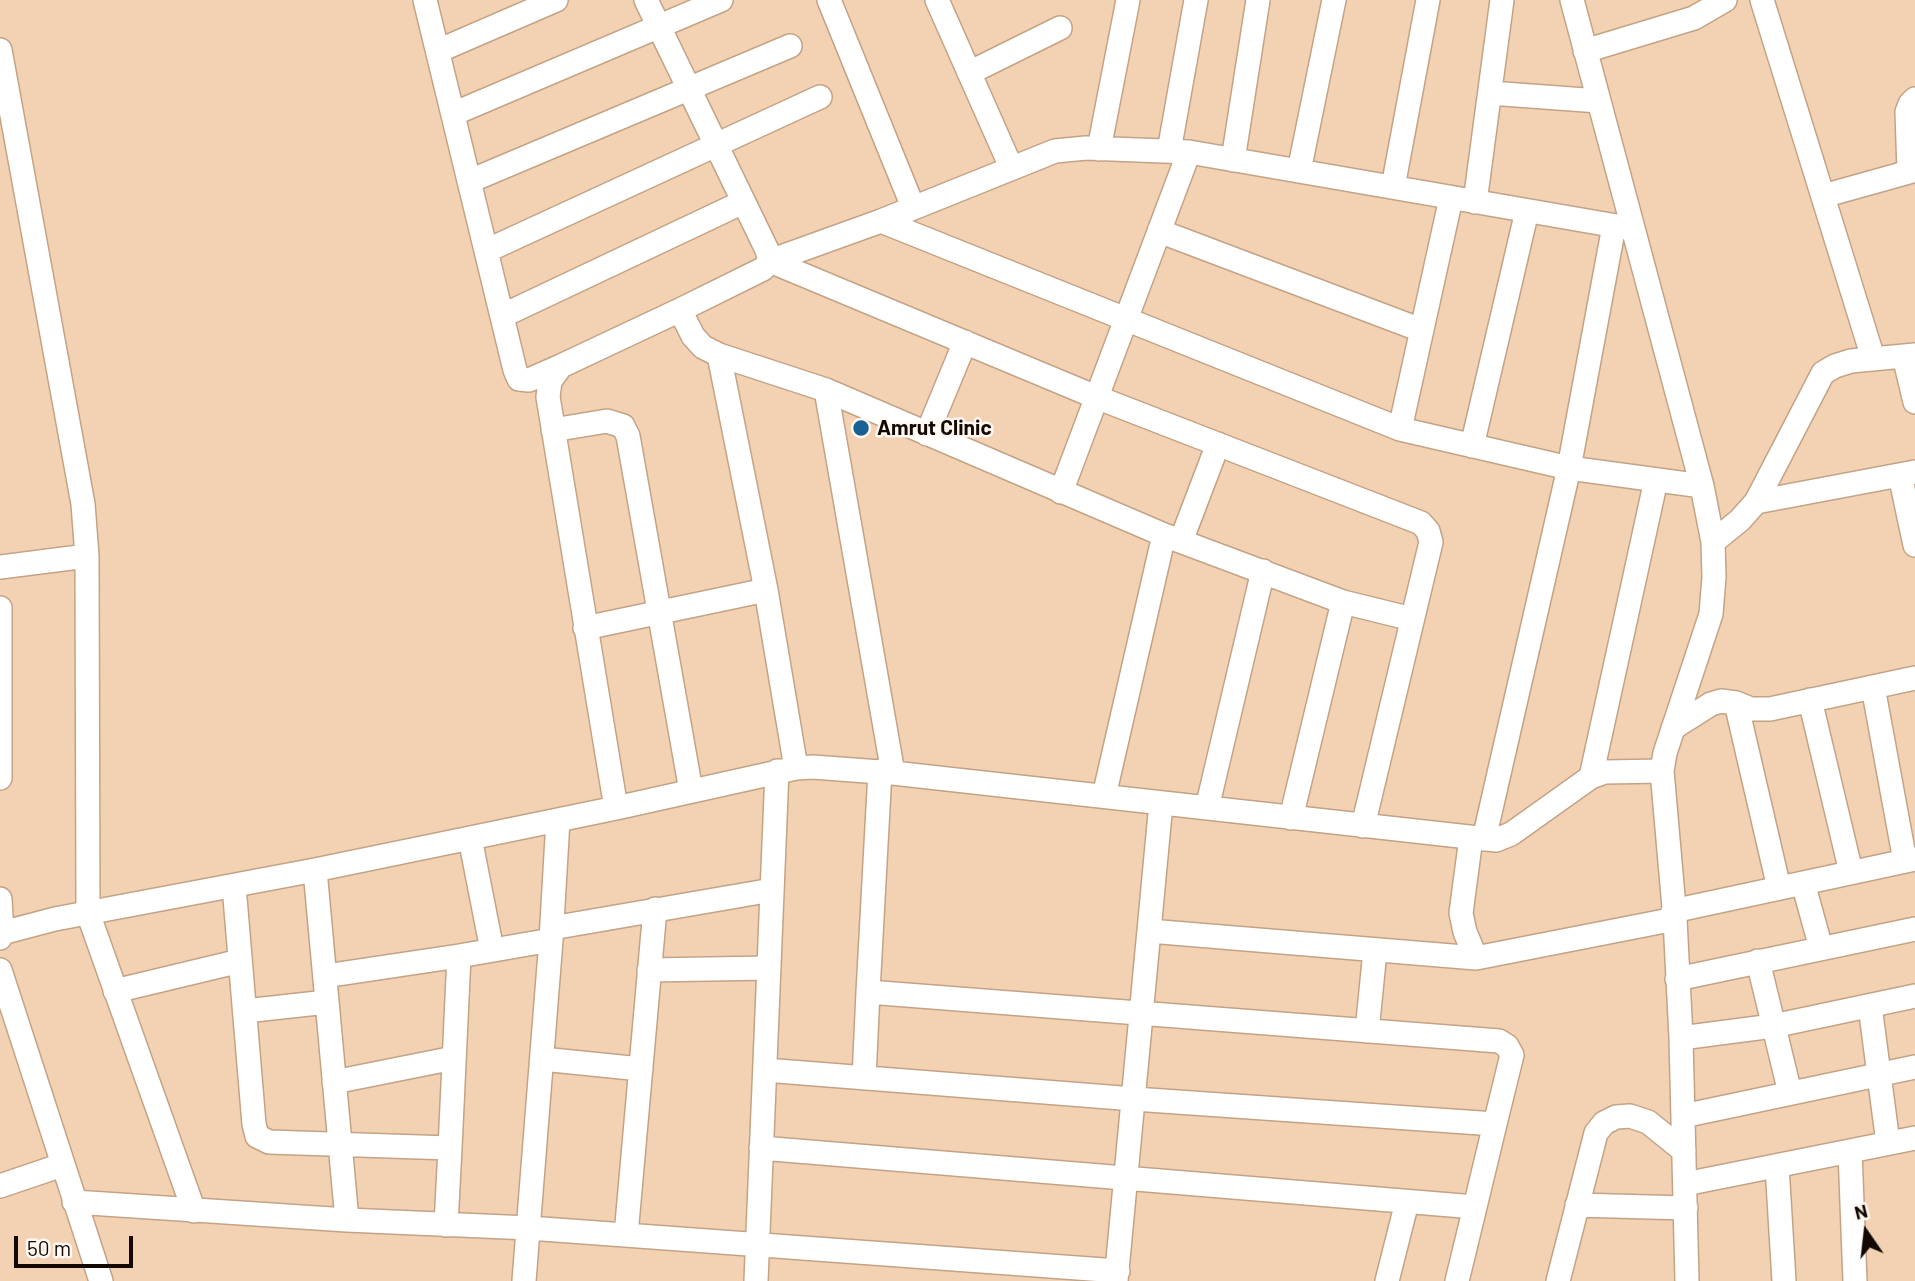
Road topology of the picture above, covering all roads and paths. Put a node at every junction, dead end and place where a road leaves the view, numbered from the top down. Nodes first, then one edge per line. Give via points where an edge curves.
1 (425, 0) edge
2 (556, 0) edge
3 (646, 0) edge
4 (721, 0) edge
5 (829, 0) edge
6 (937, 0) edge
7 (1128, 0) edge
8 (1196, 0) edge
9 (1258, 0) edge
10 (1334, 0) edge
11 (1428, 0) edge
12 (1502, 0) edge
13 (1572, 0) edge
14 (1725, 0) edge
15 (1762, 0) edge
16 (657, 27) junction
17 (1060, 28) dead end
18 (790, 46) dead end
19 (0, 50) edge
20 (438, 51) junction
21 (1585, 51) junction
22 (969, 73) junction
23 (688, 91) junction
24 (1490, 93) junction
25 (820, 97) dead end
26 (1915, 99) edge
27 (1599, 101) junction
28 (453, 114) junction
29 (714, 145) junction
30 (1099, 149) junction
31 (1179, 152) junction
32 (1233, 160) junction
33 (1011, 167) junction
34 (1299, 171) junction
35 (470, 181) junction
36 (1393, 187) junction
37 (1823, 196) junction
38 (1451, 198) junction
39 (743, 202) junction
40 (1475, 202) junction
41 (914, 208) junction
42 (1527, 211) junction
43 (881, 221) junction
44 (1623, 227) junction
45 (1159, 231) junction
46 (486, 250) junction
47 (770, 261) junction
48 (680, 310) junction
49 (502, 316) junction
50 (1124, 320) junction
51 (1422, 330) junction
52 (965, 342) junction
53 (719, 355) junction
54 (1910, 355) edge
55 (1873, 358) junction
56 (561, 366) junction
57 (826, 390) junction
58 (1096, 397) junction
59 (1915, 402) edge
60 (1399, 429) junction
61 (553, 430) junction
62 (927, 434) junction
63 (1218, 444) junction
64 (1472, 446) junction
65 (1569, 468) junction
66 (1908, 473) edge
67 (1656, 480) junction
68 (1702, 486) junction
69 (1060, 492) junction
70 (1756, 502) junction
71 (1172, 538) junction
72 (1713, 542) junction
73 (1915, 545) edge
74 (87, 556) junction
75 (0, 567) edge
76 (1264, 571) junction
77 (766, 590) junction
78 (1342, 603) junction
79 (0, 608) edge
80 (659, 613) junction
81 (1412, 619) junction
82 (585, 628) junction
83 (1915, 678) edge
84 (1873, 687) junction
85 (1810, 700) junction
86 (1735, 703) junction
87 (1673, 728) junction
88 (0, 745) edge
89 (787, 769) junction
90 (1662, 771) junction
91 (887, 772) junction
92 (1591, 777) junction
93 (0, 778) edge
94 (691, 791) junction
95 (1104, 796) junction
96 (1161, 803) junction
97 (615, 808) junction
98 (1207, 808) junction
99 (1291, 818) junction
100 (558, 820) junction
101 (1363, 826) junction
102 (470, 838) junction
103 (1478, 839) junction
104 (1910, 860) edge
105 (315, 870) junction
106 (1851, 872) junction
107 (1803, 883) junction
108 (234, 886) junction
109 (1779, 888) junction
110 (772, 890) junction
111 (0, 899) edge
112 (655, 909) junction
113 (88, 913) junction
114 (1674, 915) junction
115 (1915, 929) edge
116 (1149, 931) junction
117 (551, 934) junction
118 (1, 935) edge
119 (1821, 948) junction
120 (492, 950) junction
121 (1375, 951) junction
122 (459, 956) junction
123 (1476, 958) junction
124 (240, 961) junction
125 (1758, 961) junction
126 (769, 968) junction
127 (649, 970) junction
128 (325, 976) junction
129 (1, 978) edge
130 (1677, 979) junction
131 (115, 991) junction
132 (868, 992) junction
133 (1915, 996) edge
134 (327, 1002) junction
135 (1870, 1006) junction
136 (245, 1011) junction
137 (1142, 1012) junction
138 (1773, 1026) junction
139 (1367, 1031) junction
140 (1681, 1038) junction
141 (454, 1058) junction
142 (542, 1059) junction
143 (1915, 1067) edge
144 (640, 1069) junction
145 (765, 1070) junction
146 (1879, 1074) junction
147 (864, 1078) junction
148 (334, 1082) junction
149 (1790, 1094) junction
150 (1134, 1099) junction
151 (1683, 1116) junction
152 (1495, 1124) junction
153 (1915, 1138) edge
154 (1888, 1143) junction
155 (340, 1146) junction
156 (450, 1148) junction
157 (761, 1148) junction
158 (1684, 1151) junction
159 (1850, 1151) junction
160 (62, 1165) junction
161 (1777, 1166) junction
162 (1126, 1179) junction
163 (1685, 1184) junction
164 (0, 1186) edge
165 (74, 1202) junction
166 (1406, 1202) junction
167 (1577, 1205) junction
168 (1475, 1207) junction
169 (1686, 1208) junction
170 (194, 1211) junction
171 (346, 1220) junction
172 (446, 1225) junction
173 (529, 1228) junction
174 (626, 1235) junction
175 (757, 1243) junction
176 (1117, 1276) edge
177 (101, 1281) edge
178 (524, 1281) edge
179 (755, 1281) edge
180 (1387, 1281) edge
181 (1457, 1281) edge
182 (1558, 1281) edge
183 (1687, 1281) edge
184 (1784, 1281) edge
185 (1855, 1281) edge

1 - 20 street
2 - 20 street
3 - 16 street
4 - 16 street
5 - 41 street
6 - 22 street
7 - 30 street
8 - 31 street
9 - 32 street
10 - 34 street
11 - 36 street
12 - 24 street
13 - 21 street
14 - 21 street via 1694,18
15 - 37 street
16 - 23 street
16 - 28 street
17 - 22 street
18 - 23 street
19 - 74 street via 83,504
20 - 28 street
21 - 27 street
22 - 33 street
23 - 29 street
23 - 35 street
24 - 27 street
24 - 40 street
25 - 29 street
26 - 37 street via 1907,112 1909,172
27 - 44 street
28 - 35 street
29 - 39 street
29 - 46 street
30 - 31 street
30 - 33 street via 1055,151
31 - 32 street
31 - 45 street
32 - 34 street
33 - 41 street
34 - 36 street
35 - 46 street
36 - 38 street
37 - 55 street
38 - 40 street
38 - 51 street
39 - 47 street
39 - 49 street
40 - 42 street
41 - 43 street
42 - 44 street
42 - 64 street
43 - 47 street
43 - 50 street
44 - 65 street
44 - 68 street
45 - 50 street
45 - 51 street
46 - 49 street
47 - 48 street via 763,269
47 - 52 street
48 - 53 street via 703,347
48 - 56 street
49 - 56 street via 519,379 529,380
50 - 58 street
50 - 60 street
51 - 60 street
52 - 58 street
52 - 62 street
53 - 57 street
53 - 77 street
54 - 55 street
54 - 59 street
55 - 70 street via 1823,373
56 - 61 street via 550,381
57 - 62 street
57 - 91 street
58 - 63 street
58 - 69 street
60 - 64 street
61 - 80 street via 607,421 623,426
61 - 82 street
62 - 69 street
63 - 71 street
63 - 81 street via 1421,523 1431,542
64 - 65 street
65 - 67 street
65 - 103 street
66 - 70 street
66 - 73 street
67 - 68 street
67 - 92 street
68 - 72 street
69 - 71 street
70 - 72 street
71 - 76 street
71 - 95 street
72 - 87 street via 1711,614
74 - 75 street
74 - 113 street
76 - 78 street
76 - 98 street
77 - 80 street
77 - 89 street
78 - 81 street
78 - 99 street
79 - 88 street
80 - 82 street
80 - 94 street
81 - 101 street
82 - 97 street
83 - 84 street
84 - 85 street
84 - 104 street
85 - 86 street via 1759,710
85 - 106 street
86 - 87 street via 1711,704
86 - 109 street
87 - 90 street
88 - 93 street
89 - 91 street
89 - 94 street
89 - 110 street
90 - 92 street via 1605,772
90 - 114 street
91 - 95 street
91 - 132 street
92 - 103 street via 1511,834 1496,840
94 - 97 street
95 - 96 street
96 - 98 street
96 - 116 street
97 - 100 street
98 - 99 street
99 - 101 street
100 - 102 street
100 - 117 street
101 - 103 street
102 - 105 street
102 - 120 street
103 - 123 street via 1461,913
104 - 106 street
105 - 108 street
105 - 128 street
106 - 107 street
107 - 109 street
107 - 119 street
108 - 113 street
108 - 124 street
109 - 114 street
110 - 112 street
110 - 126 street
111 - 118 street
112 - 117 street
112 - 127 street
113 - 118 street
113 - 131 street
114 - 123 street
114 - 130 street
115 - 119 street
116 - 121 street
116 - 137 street
117 - 120 street
117 - 142 street
119 - 125 street
120 - 122 street
121 - 123 street
121 - 139 street
122 - 128 street
122 - 141 street
124 - 131 street
124 - 136 street
125 - 130 street
125 - 138 street
126 - 127 street
126 - 145 street
127 - 144 street
128 - 134 street
129 - 160 street
130 - 140 street
131 - 170 street
132 - 137 street
132 - 147 street
133 - 135 street
134 - 136 street
134 - 148 street
135 - 138 street
135 - 146 street
136 - 155 street via 257,1136 269,1142
137 - 139 street
137 - 150 street
138 - 140 street
138 - 149 street
139 - 152 street via 1507,1045 1511,1055
140 - 151 street
141 - 148 street
141 - 156 street
142 - 144 street
142 - 173 street
143 - 146 street
144 - 174 street
145 - 147 street
145 - 157 street
146 - 149 street
146 - 154 street
147 - 150 street
148 - 155 street
149 - 151 street
150 - 152 street
150 - 162 street
151 - 158 street
152 - 168 street
153 - 154 street
154 - 159 street
155 - 156 street
155 - 171 street
156 - 172 street
157 - 162 street
157 - 175 street
158 - 163 street
158 - 167 street via 1648,1122 1630,1116 1604,1123 1596,1133
159 - 161 street
159 - 185 street
160 - 164 street
160 - 165 street
161 - 163 street
161 - 184 street
162 - 166 street
162 - 176 street
163 - 169 street
165 - 170 street
165 - 177 street
166 - 168 street
166 - 180 street
167 - 169 street
167 - 182 street
168 - 181 street
169 - 183 street
170 - 171 street
171 - 172 street
172 - 173 street
173 - 174 street
173 - 178 street
174 - 175 street
175 - 176 street
175 - 179 street

